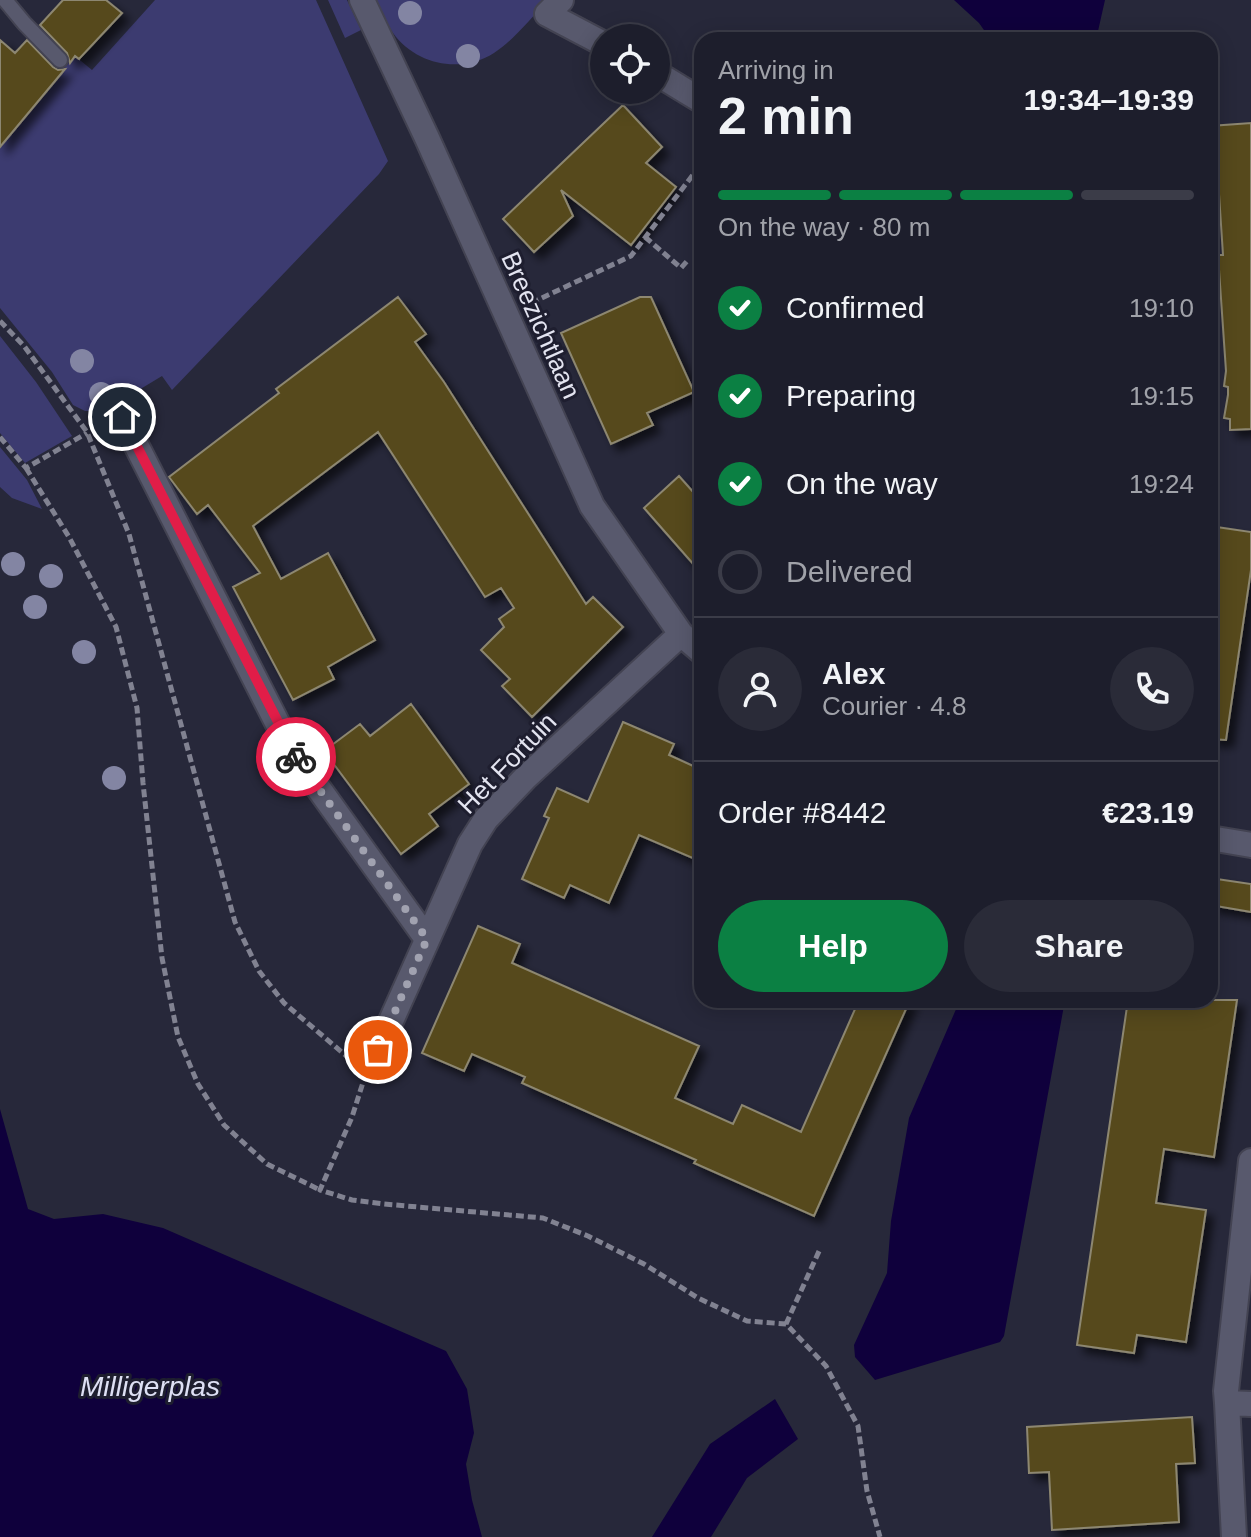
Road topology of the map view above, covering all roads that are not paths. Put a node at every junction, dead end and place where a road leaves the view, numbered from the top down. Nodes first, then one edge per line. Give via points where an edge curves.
1 (5, 0) edge
2 (362, 0) edge
3 (554, 7) edge
4 (590, 34) edge
5 (60, 60) dead end
6 (670, 82) edge
7 (694, 96) edge
8 (122, 417) dead end
9 (681, 634) junction
10 (694, 645) edge
11 (1218, 839) edge
12 (1251, 845) edge
13 (427, 939) junction
14 (378, 1050) dead end
15 (1251, 1161) edge
16 (1235, 1399) edge
17 (1234, 1537) edge

1 - 5 lane
2 - 9 street, Breezichtlaan via 592,506
3 - 4 street
6 - 7 street
8 - 13 street via 291,750
9 - 10 street, Breezichtlaan
9 - 13 street, Het Fortuin via 486,819
11 - 12 street
13 - 14 street, Het Fortuin
15 - 16 street
16 - 17 street

